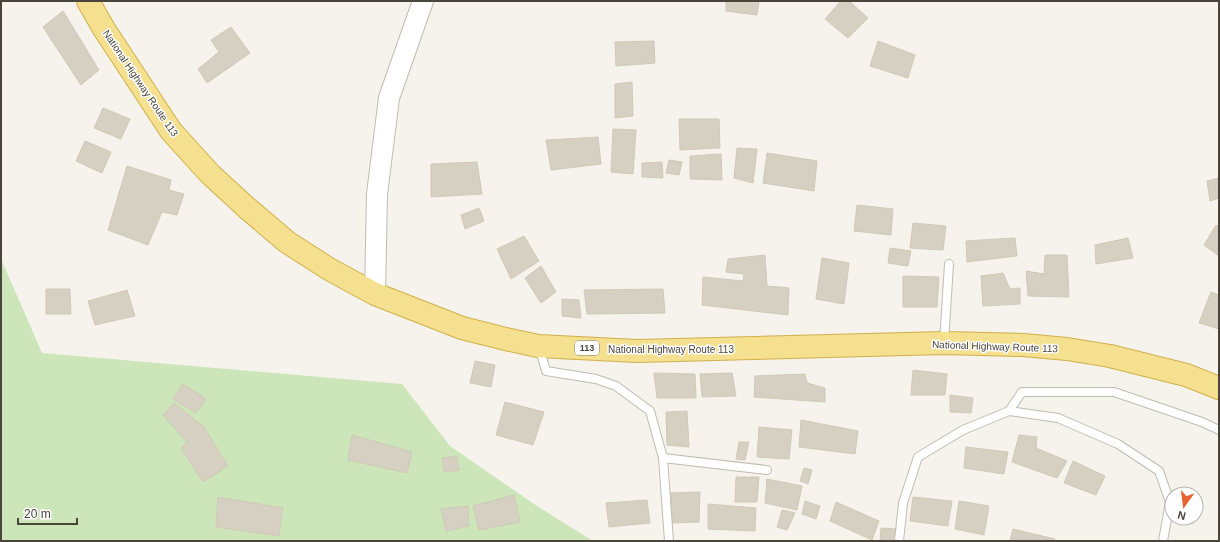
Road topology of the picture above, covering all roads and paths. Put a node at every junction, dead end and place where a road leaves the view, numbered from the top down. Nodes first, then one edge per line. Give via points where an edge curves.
1 (88, 1) edge
2 (423, 1) edge
3 (949, 264) dead end
4 (375, 294) junction
5 (944, 343) junction
6 (538, 346) junction
7 (1219, 388) edge
8 (1009, 412) junction
9 (1219, 430) edge
10 (663, 458) junction
11 (766, 470) dead end
12 (669, 541) edge
13 (899, 541) edge
14 (1163, 541) edge

1 - 4 highway, National Highway Route 113 / 113 via 171,131 210,174 287,242
2 - 4 street via 389,98 377,194
3 - 5 lane
4 - 6 highway, National Highway Route 113 / 113 via 462,328
5 - 6 highway, National Highway Route 113 / 113 via 637,351
5 - 7 highway, National Highway Route 113 / 113 via 1023,345 1110,356 1186,375
6 - 10 lane via 546,371 596,379 616,386 650,411
8 - 9 lane via 1022,392 1114,392
8 - 13 lane via 963,430 918,457 903,503
8 - 14 lane via 1058,418 1118,444 1159,471 1170,502
10 - 11 lane
10 - 12 lane

